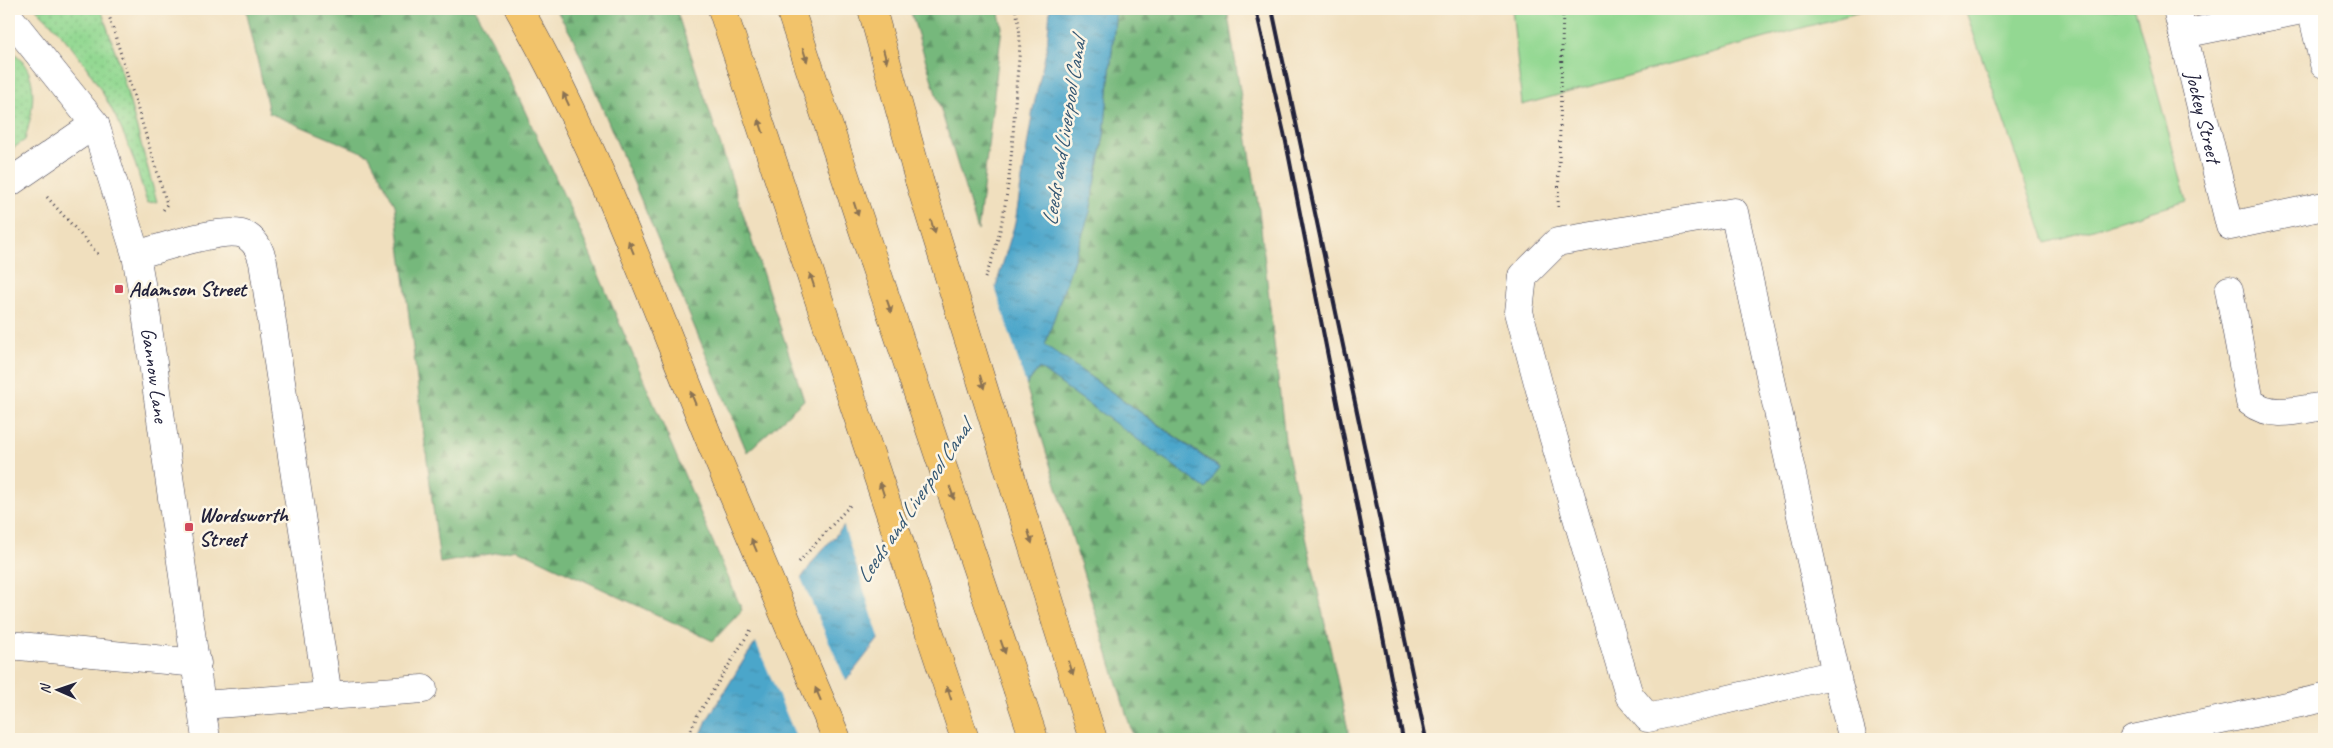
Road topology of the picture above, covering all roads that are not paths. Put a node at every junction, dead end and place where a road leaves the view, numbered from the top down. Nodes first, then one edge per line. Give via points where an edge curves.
1 (519, 9) edge
2 (722, 9) edge
3 (790, 9) edge
4 (872, 9) edge
5 (2307, 9) edge
6 (2311, 9) edge
7 (9, 17) edge
8 (2180, 21) edge
9 (2324, 64) edge
10 (96, 124) junction
11 (17, 177) edge
12 (2324, 206) edge
13 (136, 255) junction
14 (2229, 290) dead end
15 (2324, 406) edge
16 (9, 645) edge
17 (197, 662) junction
18 (1836, 674) junction
19 (423, 689) dead end
20 (328, 696) junction
21 (2324, 698) edge
22 (202, 705) junction
23 (206, 739) edge
24 (837, 739) edge
25 (965, 739) edge
26 (1034, 739) edge
27 (1093, 739) edge
28 (1853, 739) edge
29 (2133, 739) edge

24 -> 1 highway, bridge via 598,166 545,54
25 -> 2 highway, bridge
3 -> 26 highway, bridge
4 -> 27 highway, bridge via 919,180
5 - 8 street
6 - 9 street
7 - 10 street, Gannow Lane
8 - 12 street, Jockey Street via 2230,226
10 - 11 street
10 - 13 street, Gannow Lane
13 - 17 street, Gannow Lane
13 - 20 street via 221,232 245,235 258,246
14 - 15 street via 2250,402 2261,411 2276,413
16 - 17 street
17 - 22 street, Gannow Lane
18 - 18 street via 1734,212 1557,242 1523,276 1520,312 1629,695 1648,718
18 - 28 street
19 - 20 street
20 - 22 street
21 - 29 street
22 - 23 street, Gannow Lane

